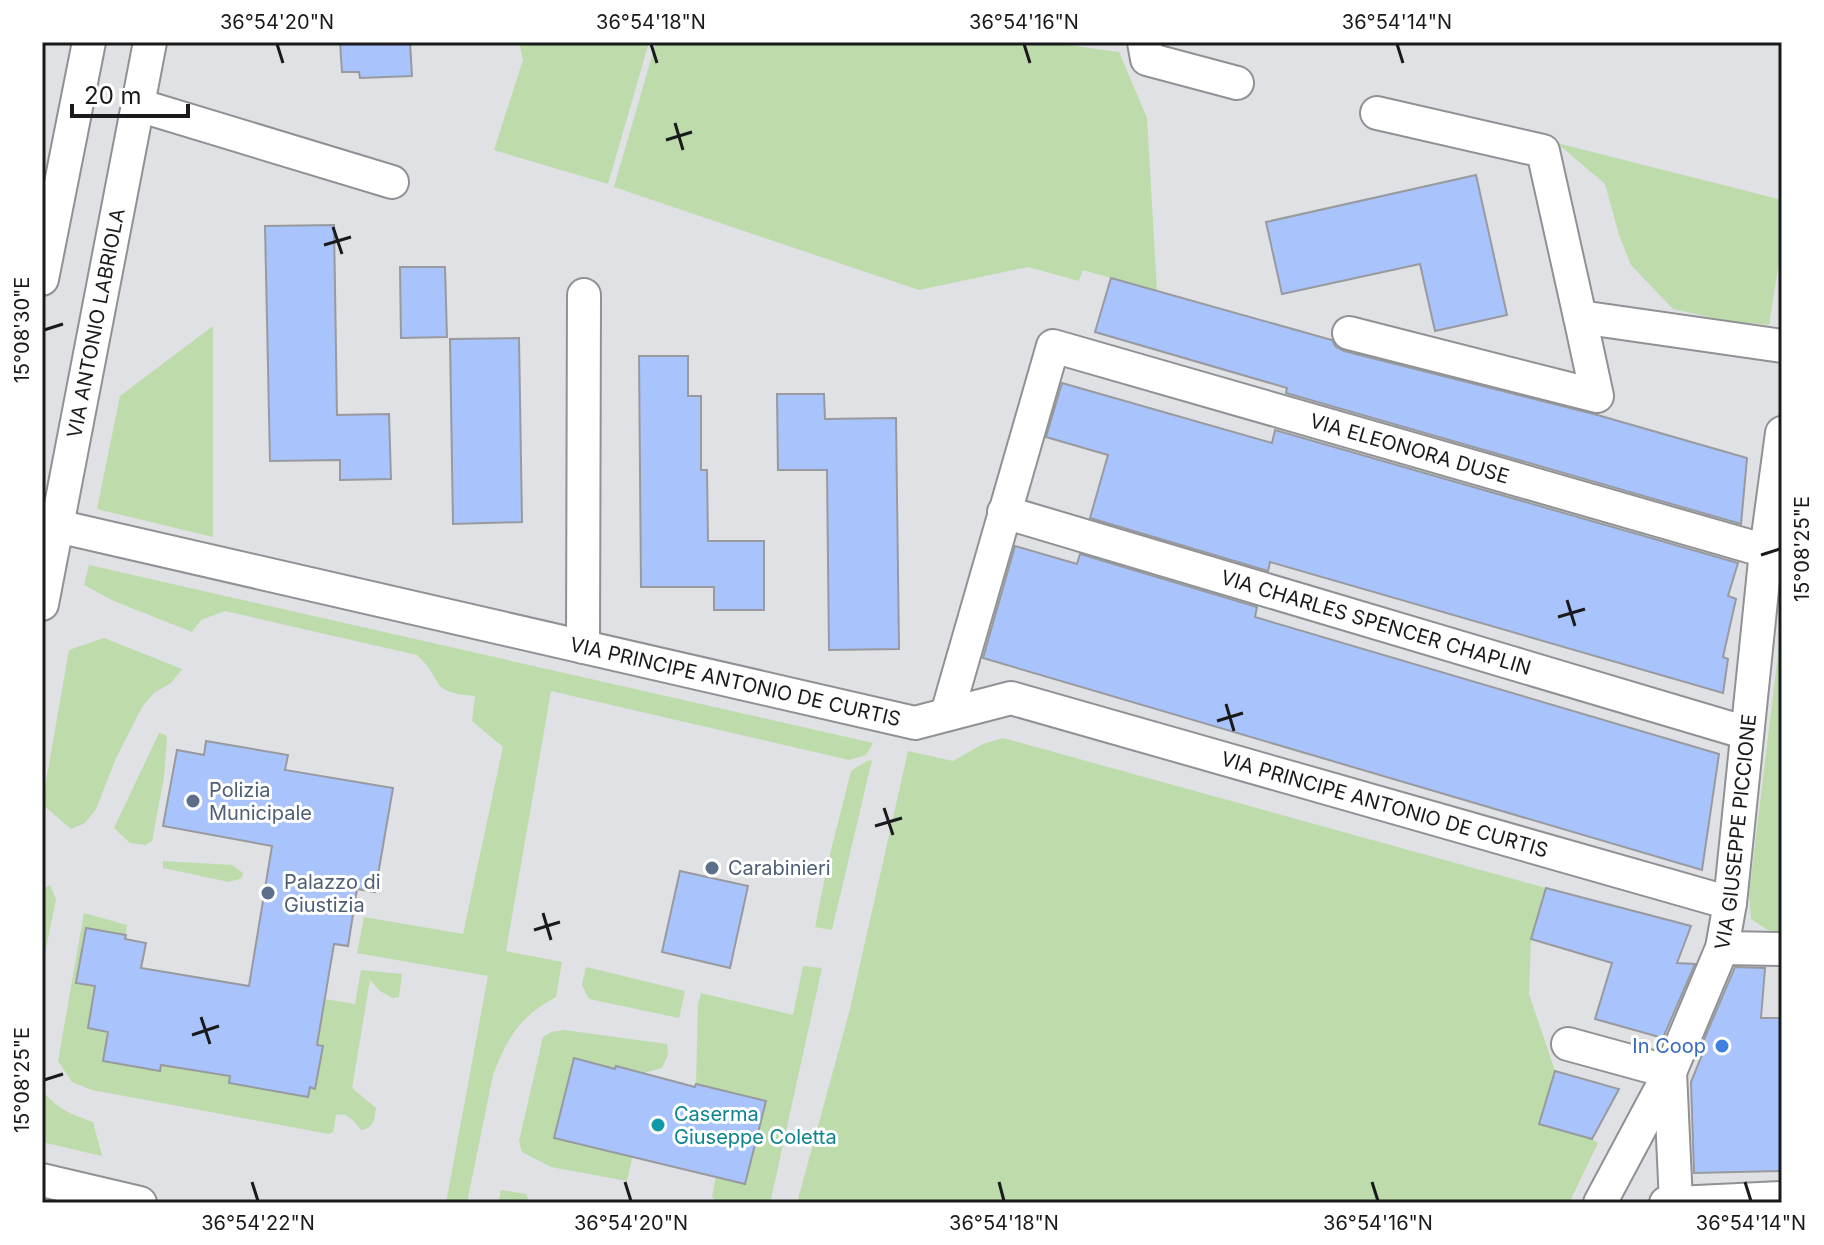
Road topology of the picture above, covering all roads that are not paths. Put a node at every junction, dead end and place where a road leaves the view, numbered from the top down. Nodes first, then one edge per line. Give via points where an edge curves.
1 (89, 42) edge
2 (150, 42) edge
3 (1144, 42) edge
4 (1237, 83) dead end
5 (138, 105) junction
6 (1377, 113) dead end
7 (392, 182) dead end
8 (42, 279) edge
9 (584, 295) dead end
10 (1580, 317) junction
11 (1349, 333) dead end
12 (1782, 346) edge
13 (1782, 433) edge
14 (1004, 512) junction
15 (57, 526) junction
16 (1766, 551) junction
17 (42, 604) edge
18 (583, 647) junction
19 (947, 714) junction
20 (1747, 733) junction
21 (1730, 903) junction
22 (1722, 948) junction
23 (1782, 949) edge
24 (1568, 1044) dead end
25 (1670, 1072) junction
26 (42, 1180) edge
27 (1782, 1198) edge
28 (140, 1203) edge
29 (1600, 1203) edge
30 (1666, 1203) edge
31 (1676, 1203) edge

1 - 8 street
2 - 5 street, VIA ANTONIO LABRIOLA
3 - 4 street via 1147,59
5 - 7 street
5 - 15 street, VIA ANTONIO LABRIOLA
6 - 10 street via 1543,151
9 - 18 street
10 - 11 street via 1597,396
10 - 12 street
13 - 16 street, VIA GIUSEPPE PICCIONE
14 - 16 street, VIA ELEONORA DUSE via 1053,346
14 - 19 street
14 - 20 street, VIA CHARLES SPENCER CHAPLIN
15 - 17 street, VIA ANTONIO LABRIOLA
15 - 18 street, VIA PRINCIPE ANTONIO DE CURTIS
16 - 20 street, VIA GIUSEPPE PICCIONE
18 - 19 street, VIA PRINCIPE ANTONIO DE CURTIS via 915,723
19 - 21 street, VIA PRINCIPE ANTONIO DE CURTIS via 1011,698
20 - 21 street, VIA GIUSEPPE PICCIONE
21 - 22 street, VIA GIUSEPPE PICCIONE
22 - 23 street
22 - 25 street, VIA GIUSEPPE PICCIONE
24 - 25 street
25 - 29 street, VIA GIUSEPPE PICCIONE
25 - 31 street
26 - 28 street
27 - 31 street
30 - 31 street

